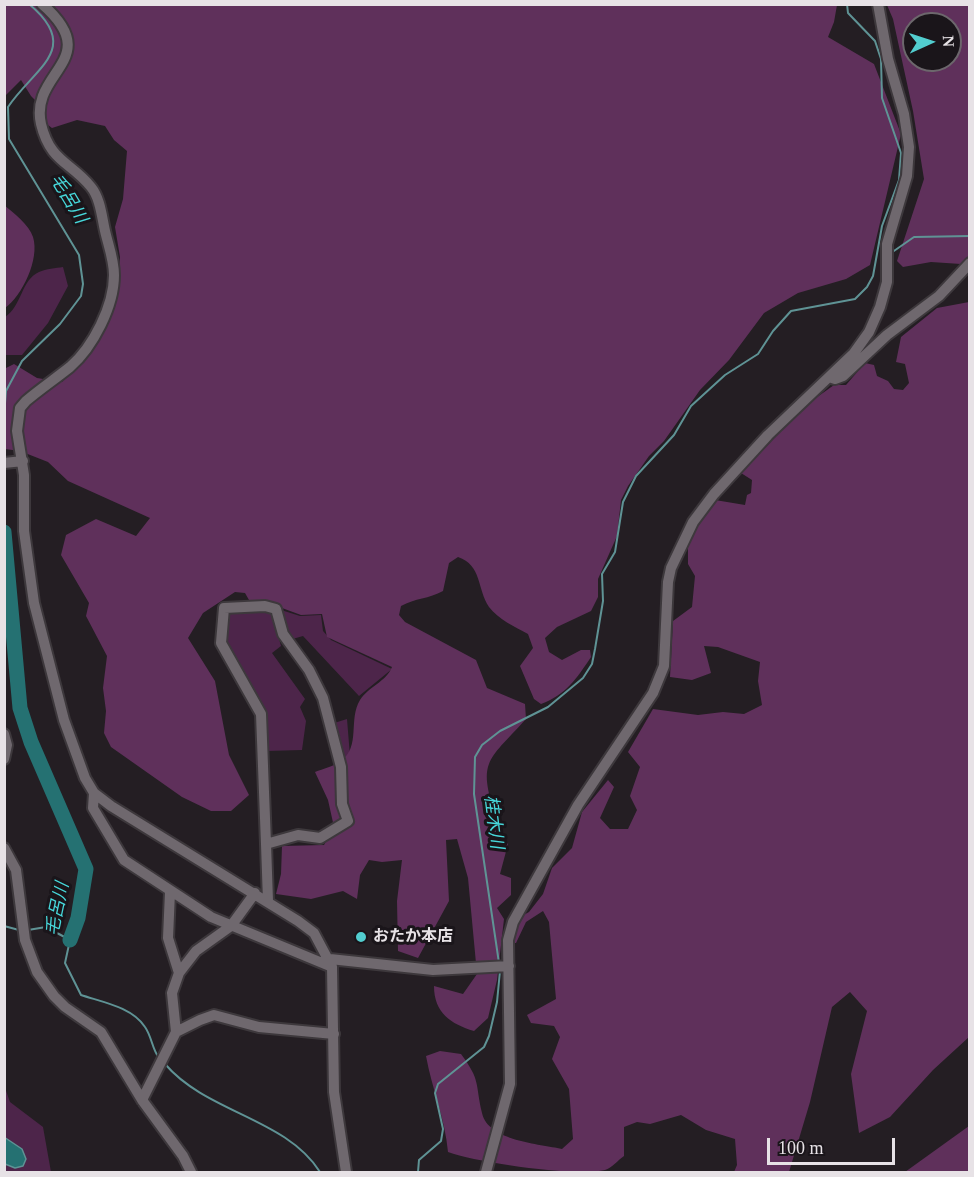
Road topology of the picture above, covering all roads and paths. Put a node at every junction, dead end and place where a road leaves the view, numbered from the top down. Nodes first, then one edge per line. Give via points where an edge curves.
1 (42, 4) edge
2 (878, 4) edge
3 (969, 263) edge
4 (829, 377) junction
5 (20, 461) junction
6 (4, 463) edge
7 (4, 734) edge
8 (4, 759) edge
9 (94, 793) junction
10 (266, 844) junction
11 (4, 848) edge
12 (170, 892) junction
13 (255, 893) junction
14 (268, 902) junction
15 (231, 926) junction
16 (331, 963) junction
17 (507, 966) junction
18 (179, 973) junction
19 (176, 1032) junction
20 (334, 1034) junction
21 (142, 1100) junction
22 (191, 1173) edge
23 (346, 1173) edge
24 (486, 1173) edge

1 - 5 street via 62,21 68,48 59,71 44,89 39,109 41,124 54,152 95,193 114,274 110,301 86,351 20,408
2 - 4 street via 909,138 909,167 886,244 887,282 880,307 860,346
3 - 4 street via 939,296 843,376
4 - 17 street via 768,435 693,522 668,582 662,675 578,805 513,922
5 - 6 street
5 - 9 street via 34,603 64,720
7 - 8 street
9 - 12 street via 93,808 122,857
9 - 13 street
10 - 10 street via 261,714 221,643 224,608 276,609 283,634 320,690 340,767 342,804 348,821 320,838 298,835
10 - 14 street
11 - 21 street via 16,870 25,940 37,972 54,996 101,1032
12 - 15 street
12 - 18 street via 168,938
13 - 14 street
13 - 15 street
14 - 16 street via 314,933
15 - 16 street
15 - 18 street via 196,951
16 - 17 street via 433,970
16 - 20 street
17 - 24 street via 510,1084
18 - 19 street via 172,993
19 - 20 street via 214,1015 259,1027
19 - 21 street
20 - 23 street via 334,1092
21 - 22 street

